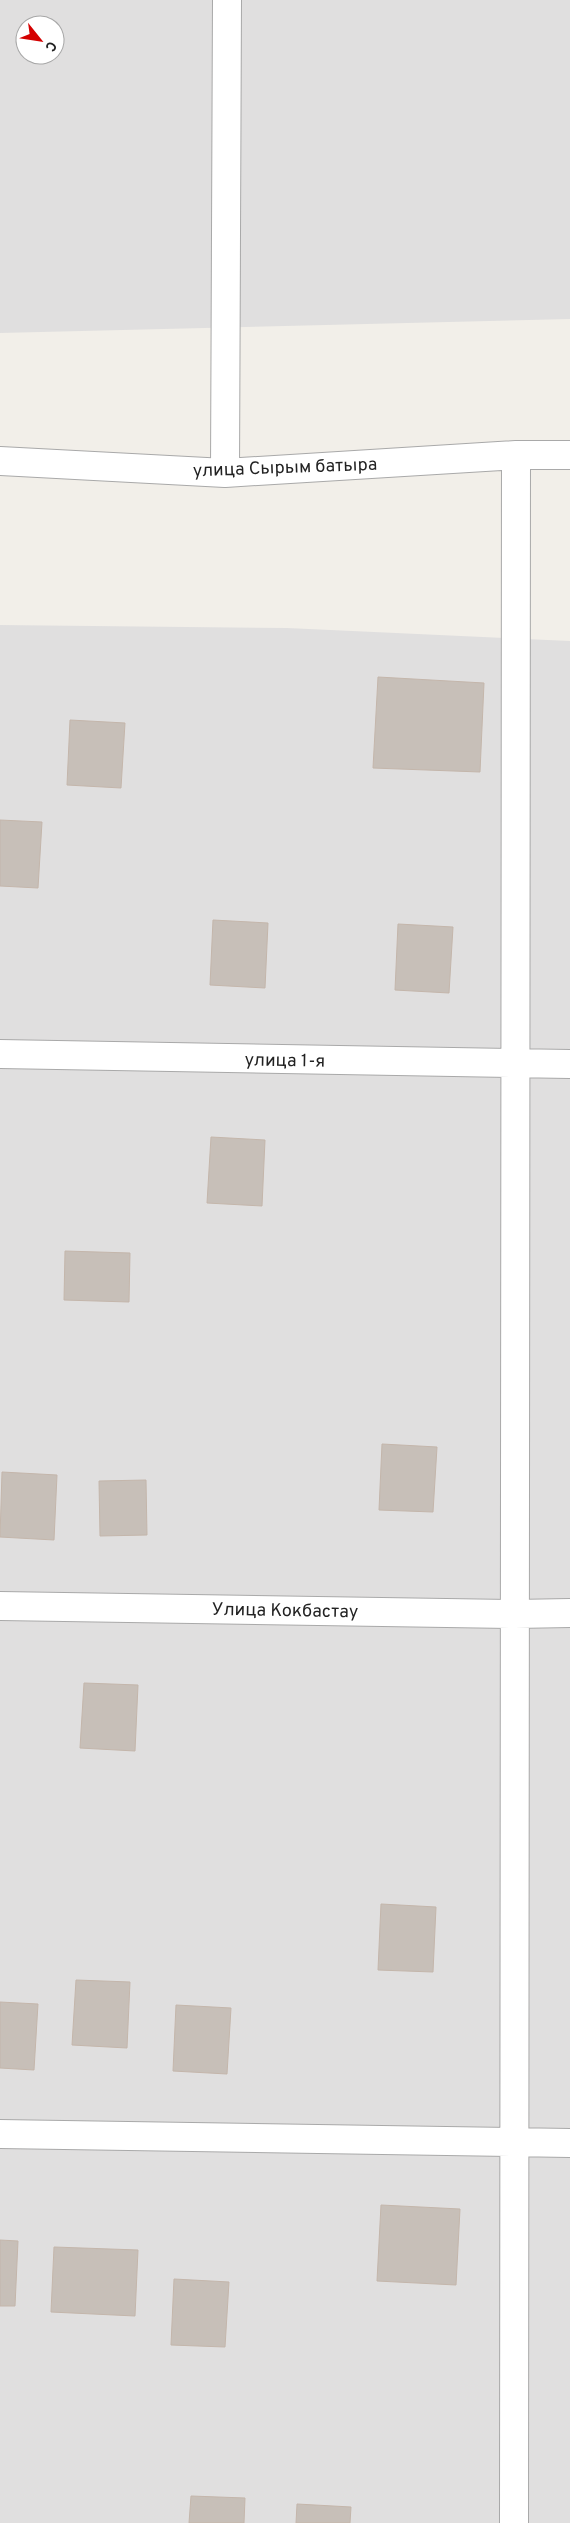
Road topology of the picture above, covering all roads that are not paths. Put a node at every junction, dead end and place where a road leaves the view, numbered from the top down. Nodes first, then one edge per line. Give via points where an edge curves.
1 (226, 0) edge
2 (516, 455) junction
3 (570, 455) edge
4 (0, 461) edge
5 (225, 473) junction
6 (0, 1054) edge
7 (515, 1064) junction
8 (570, 1064) edge
9 (0, 1606) edge
10 (570, 1613) edge
11 (515, 1614) junction
12 (0, 2134) edge
13 (570, 2143) edge
14 (514, 2144) junction
15 (514, 2523) edge

1 - 5 street
2 - 3 street, улица Сырым батыра
2 - 5 street, улица Сырым батыра
2 - 7 street
4 - 5 street, улица Сырым батыра
6 - 7 street, улица 1-я
7 - 8 street, улица 1-я
7 - 11 street
9 - 11 street, Улица Кокбастау
10 - 11 street, Улица Кокбастау
11 - 14 street
12 - 14 street
13 - 14 street
14 - 15 street

